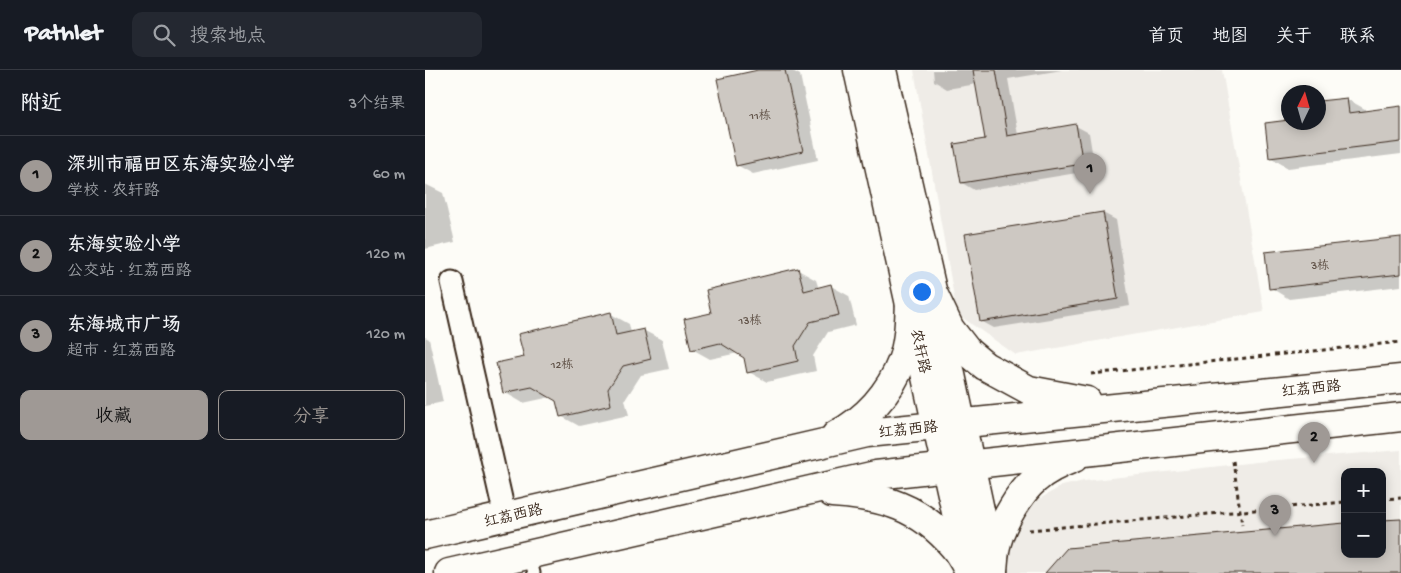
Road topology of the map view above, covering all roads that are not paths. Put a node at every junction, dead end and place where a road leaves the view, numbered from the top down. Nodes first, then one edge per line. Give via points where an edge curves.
1 (858, 70) edge
2 (882, 70) edge
3 (452, 282) dead end
4 (922, 298) junction
5 (1401, 379) edge
6 (1128, 406) junction
7 (1401, 417) edge
8 (949, 425) junction
9 (817, 444) junction
10 (1093, 451) junction
11 (958, 466) junction
12 (788, 495) junction
13 (505, 516) junction
14 (425, 535) edge
15 (532, 564) edge
16 (477, 570) edge
17 (985, 572) edge
18 (449, 573) edge

1 - 4 main road, 农轩路
2 - 4 main road, 农轩路
3 - 13 street
4 - 6 main road via 968,352 985,366 1029,390 1072,400
4 - 8 main road, 农轩路
4 - 9 main road via 903,360 875,406 850,428
5 - 6 main road, 红荔西路
6 - 8 main road, 红荔西路
7 - 10 main road
8 - 9 main road, 红荔西路 via 867,433
8 - 11 main road, 农轩路
9 - 13 main road, 红荔西路
10 - 11 main road
10 - 17 main road via 1061,463 1035,479 1005,523
11 - 12 main road via 876,475
11 - 17 main road, 农轩路
12 - 15 main road
12 - 17 main road via 858,494 887,500 936,527 955,548
13 - 14 main road, 红荔西路
15 - 16 main road
16 - 18 main road

